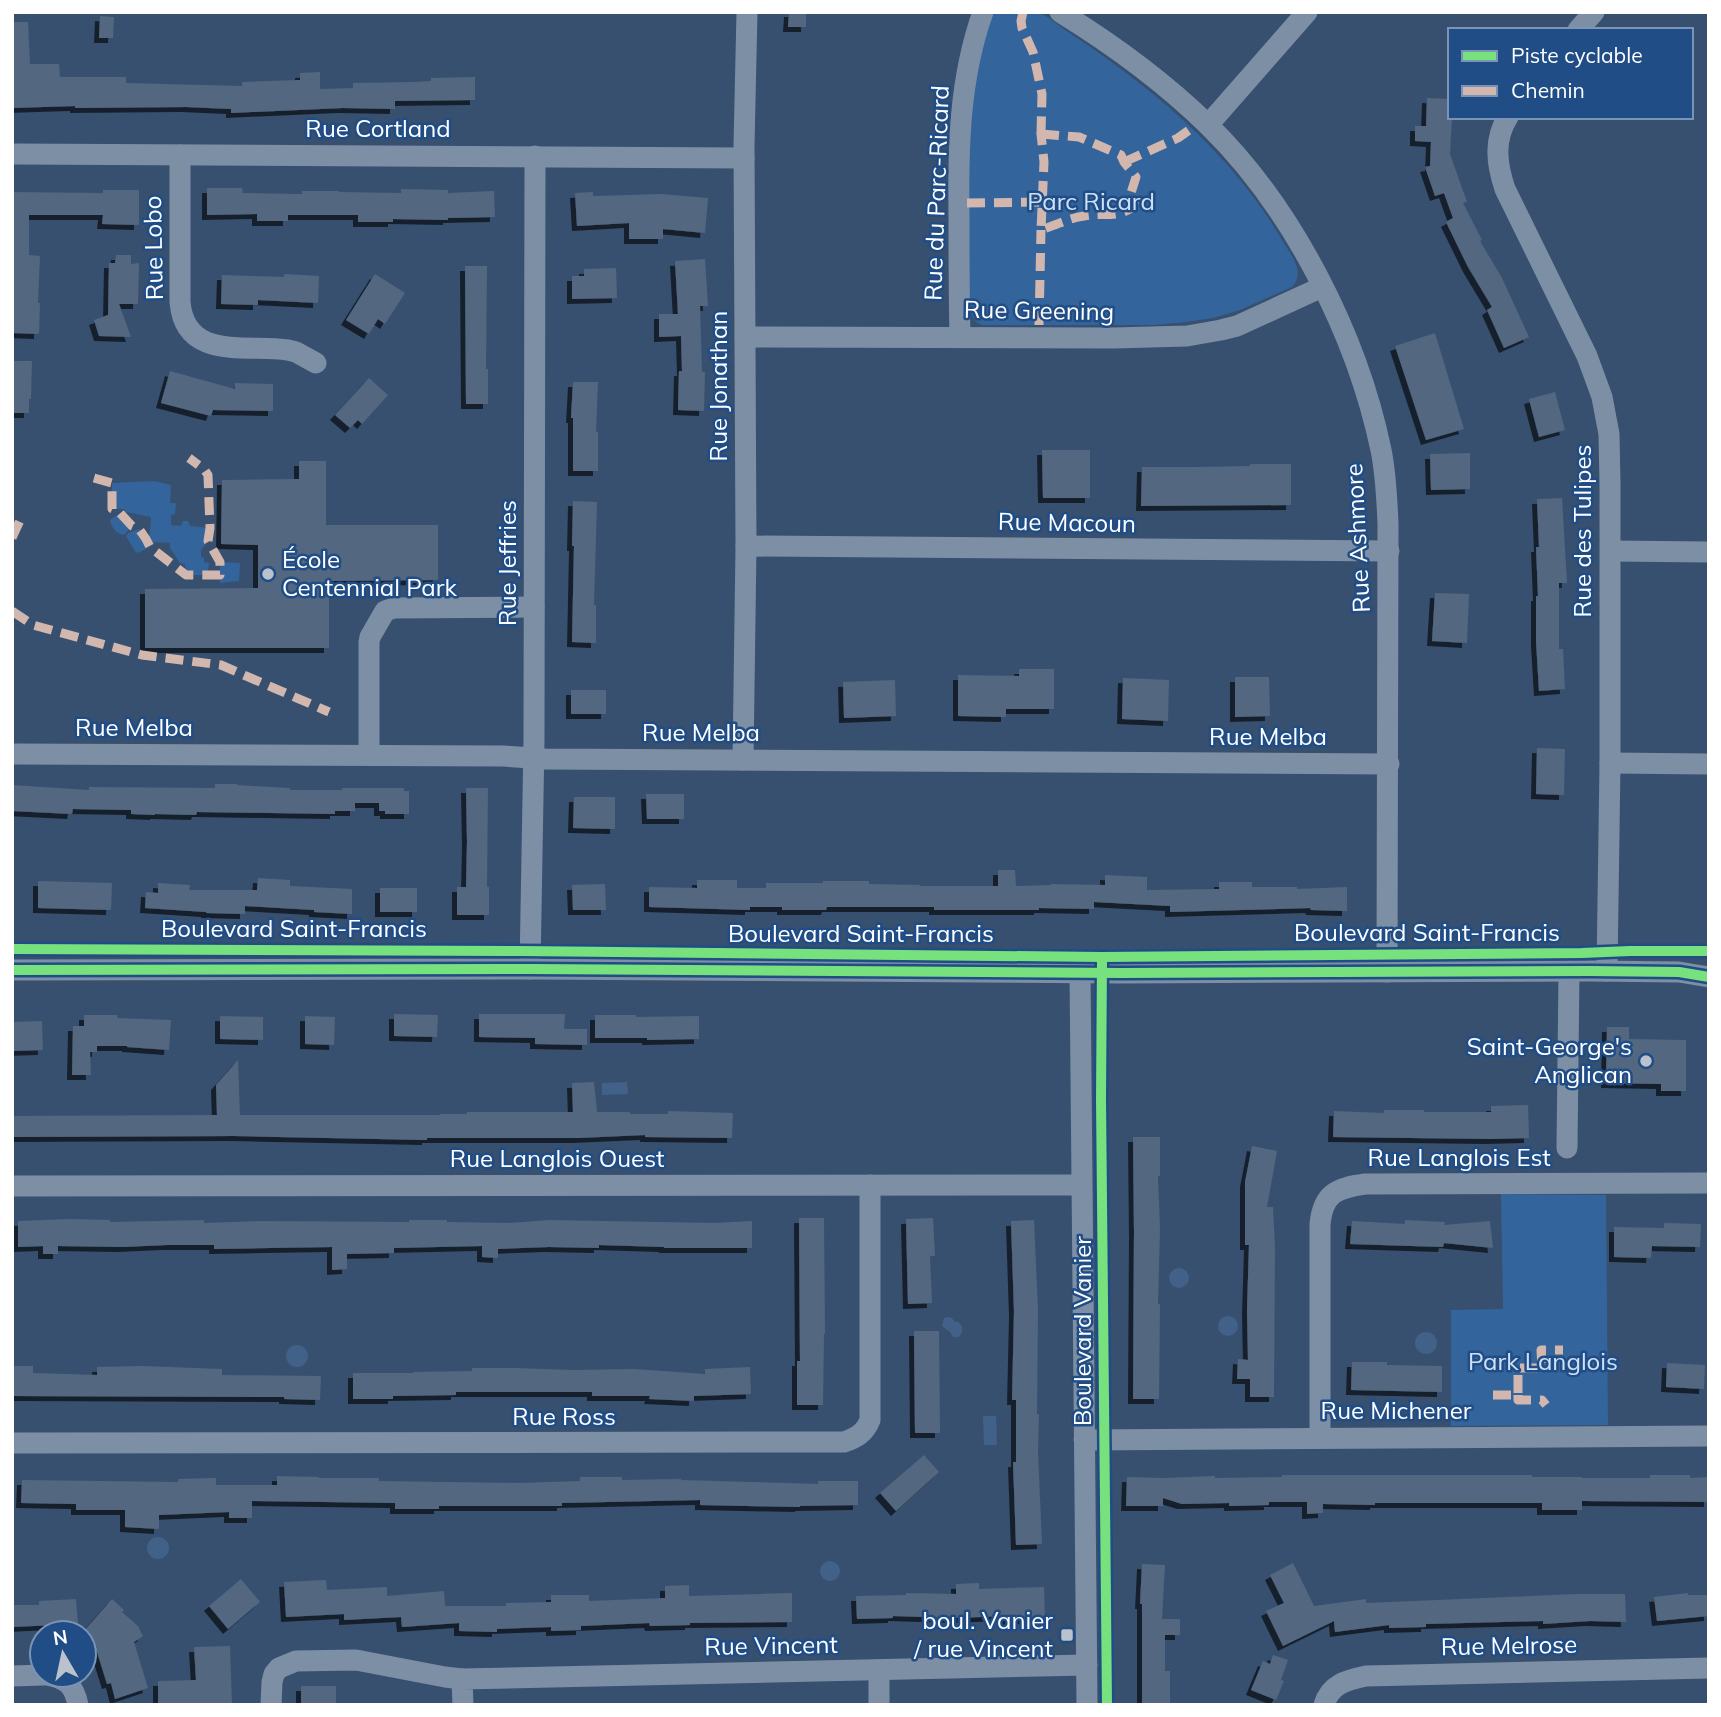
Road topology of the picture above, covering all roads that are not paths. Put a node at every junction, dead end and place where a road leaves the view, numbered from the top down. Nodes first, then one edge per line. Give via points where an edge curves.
1 (747, 12) edge
2 (984, 12) edge
3 (1060, 12) edge
4 (1307, 12) edge
5 (1594, 12) edge
6 (1580, 28) edge
7 (1507, 119) edge
8 (1208, 125) junction
9 (12, 154) edge
10 (180, 155) junction
11 (535, 156) junction
12 (744, 158) junction
13 (1322, 287) junction
14 (960, 336) junction
15 (745, 337) junction
16 (316, 363) dead end
17 (746, 546) junction
18 (1389, 551) junction
19 (1611, 551) junction
20 (1709, 552) edge
21 (534, 607) junction
22 (12, 754) edge
23 (369, 755) junction
24 (533, 758) junction
25 (743, 760) junction
26 (1610, 763) junction
27 (1389, 764) junction
28 (1709, 764) edge
29 (530, 969) junction
30 (12, 970) edge
31 (1569, 971) junction
32 (1607, 971) junction
33 (1080, 972) junction
34 (1387, 972) junction
35 (1709, 977) edge
36 (1567, 1148) dead end
37 (1709, 1183) edge
38 (870, 1185) junction
39 (1081, 1185) junction
40 (12, 1186) edge
41 (1709, 1436) edge
42 (1320, 1438) junction
43 (1084, 1440) junction
44 (12, 1443) edge
45 (1087, 1665) junction
46 (1709, 1668) edge
47 (879, 1670) junction
48 (462, 1679) junction
49 (271, 1705) edge
50 (463, 1705) edge
51 (879, 1705) edge
52 (1087, 1705) edge
53 (1324, 1705) edge

1 - 12 street, Rue Jonathan
2 - 14 street, Rue du Parc-Ricard via 969,61 961,127
3 - 8 street, Rue Ashmore via 1127,57
4 - 8 street
5 - 6 street
7 - 19 street, Rue des Tulipes via 1497,149 1505,189 1587,356 1602,397 1609,434
8 - 13 street, Rue Ashmore via 1274,205
9 - 10 street, Rue Cortland
10 - 11 street, Rue Cortland
10 - 16 street, Rue Lobo via 180,302 190,331 207,344 288,350
11 - 12 street, Rue Cortland
11 - 21 street, Rue Jeffries
12 - 15 street, Rue Jonathan
13 - 14 street, Rue Greening via 1237,326 1205,334
13 - 18 street, Rue Ashmore via 1371,411 1384,472
14 - 15 street, Rue Greening
15 - 17 street, Rue Jonathan
17 - 18 street, Rue Macoun
17 - 25 street, Rue Jonathan
18 - 27 street, Rue Ashmore
19 - 20 street
19 - 26 street, Rue des Tulipes
21 - 23 street via 385,611 369,642
21 - 24 street, Rue Jeffries
22 - 23 street, Rue Melba
23 - 24 street, Rue Melba
24 - 25 street, Rue Melba
24 - 29 street, Rue Jeffries
25 - 27 street, Rue Melba
26 - 28 street
26 - 32 street, Rue des Tulipes
27 - 34 street, Rue Ashmore
29 - 30 street, Boulevard Saint-Francis
29 - 33 street, Boulevard Saint-Francis
31 - 32 street, Boulevard Saint-Francis
31 - 34 street, Boulevard Saint-Francis
31 - 36 street
32 - 35 street, Boulevard Saint-Francis
33 - 34 street, Boulevard Saint-Francis
33 - 39 street, Boulevard Vanier
37 - 42 street, Rue Langlois Est via 1365,1184 1334,1193 1323,1205 1320,1224
38 - 39 street, Rue Langlois Ouest
38 - 40 street, Rue Langlois Ouest
38 - 44 street, Rue Ross via 870,1420 862,1433 844,1442
39 - 43 street, Boulevard Vanier
41 - 42 street, Rue Michener
42 - 43 street, Rue Michener
43 - 45 street, Boulevard Vanier
45 - 47 street, Rue Vincent
45 - 52 street, Boulevard Vanier
46 - 53 street, Rue Melrose via 1366,1676 1331,1689
47 - 48 street, Rue Vincent
47 - 51 street
48 - 49 street, Rue Vincent via 356,1660 296,1661 274,1674
48 - 50 street

